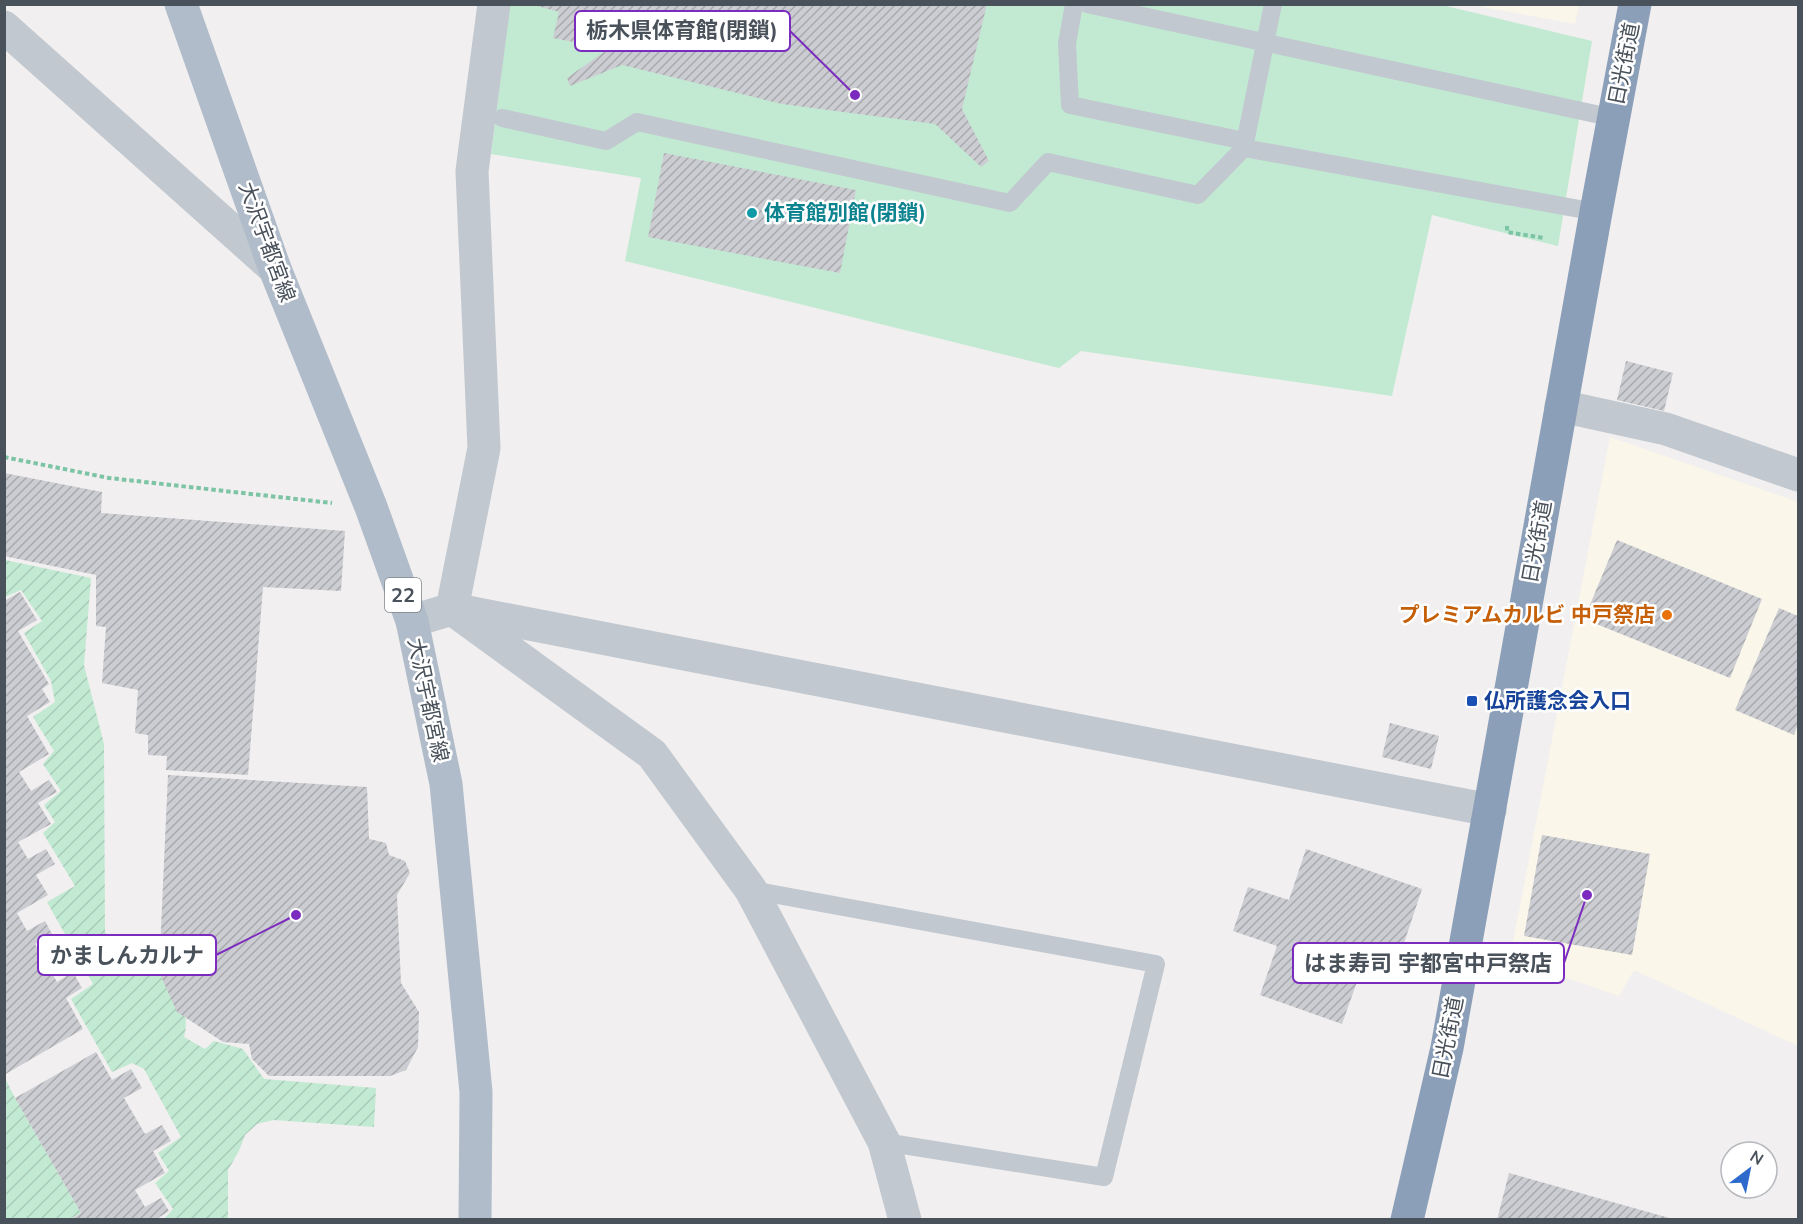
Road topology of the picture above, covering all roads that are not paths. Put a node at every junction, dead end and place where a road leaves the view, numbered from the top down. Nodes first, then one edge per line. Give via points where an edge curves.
1 (181, 4) edge
2 (494, 4) edge
3 (1074, 4) edge
4 (1087, 4) edge
5 (1273, 4) edge
6 (1635, 4) edge
7 (4, 27) edge
8 (1264, 44) junction
9 (502, 118) dead end
10 (1614, 118) junction
11 (1244, 145) junction
12 (1596, 212) junction
13 (275, 269) junction
14 (1561, 406) junction
15 (1798, 475) edge
16 (452, 609) junction
17 (412, 621) junction
18 (1490, 810) junction
19 (751, 890) junction
20 (884, 1142) junction
21 (475, 1220) edge
22 (905, 1220) edge
23 (1407, 1220) edge

1 - 13 main road, 大沢宇都宮線 / 22
2 - 16 street via 472,171 484,448
3 - 11 lane via 1067,44 1070,105
4 - 8 lane
5 - 8 lane
6 - 10 highway, 日光街道
7 - 13 street
8 - 10 lane
8 - 11 lane
9 - 11 lane via 606,141 637,122 1010,202 1048,162 1198,195
10 - 12 highway, 日光街道
11 - 12 lane
12 - 14 highway, 日光街道
13 - 17 main road, 大沢宇都宮線 / 22 via 371,507
14 - 15 street via 1666,429
14 - 18 highway, 日光街道
16 - 17 street
16 - 18 street
16 - 19 street via 652,754
17 - 21 main road, 大沢宇都宮線 / 22 via 446,784 476,1092
18 - 23 highway, 日光街道 via 1447,1048
19 - 20 street
19 - 20 lane via 1156,964 1104,1177
20 - 22 street

